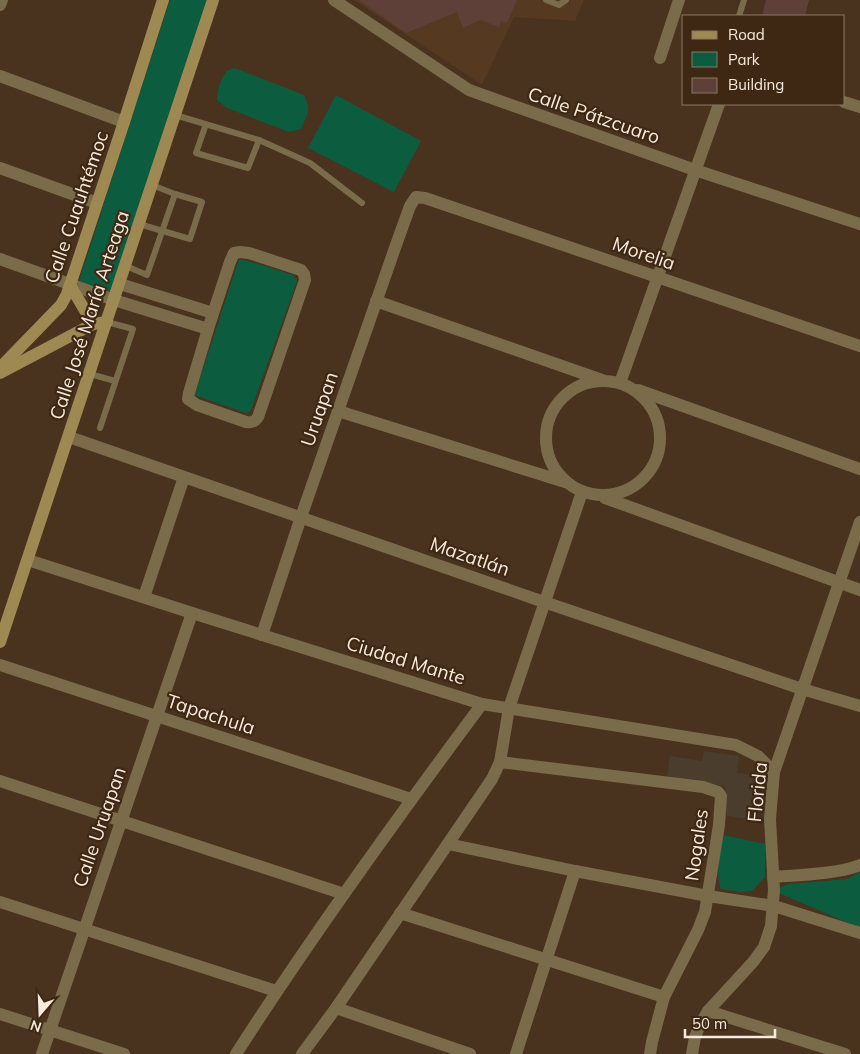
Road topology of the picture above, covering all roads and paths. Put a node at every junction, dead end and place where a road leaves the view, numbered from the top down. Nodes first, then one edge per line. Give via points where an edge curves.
1 (2, 0) edge
2 (163, 0) edge
3 (213, 0) edge
4 (334, 0) edge
5 (546, 0) edge
6 (566, 0) edge
7 (679, 0) edge
8 (744, 0) edge
9 (0, 5) edge
10 (739, 15) edge
11 (660, 58) dead end
12 (0, 76) edge
13 (845, 102) edge
14 (719, 105) edge
15 (860, 107) edge
16 (176, 115) junction
17 (124, 122) junction
18 (206, 124) junction
19 (259, 140) junction
20 (0, 168) edge
21 (695, 170) junction
22 (152, 185) junction
23 (175, 194) junction
24 (416, 197) joint
25 (97, 203) junction
26 (362, 203) dead end
27 (139, 224) junction
28 (860, 224) edge
29 (162, 231) junction
30 (0, 259) edge
31 (126, 266) junction
32 (658, 278) junction
33 (120, 284) junction
34 (70, 285) junction
35 (114, 300) junction
36 (376, 301) junction
37 (213, 313) junction
38 (107, 322) junction
39 (93, 324) junction
40 (208, 329) junction
41 (860, 346) edge
42 (0, 368) edge
43 (0, 373) edge
44 (90, 374) junction
45 (604, 380) junction
46 (115, 381) junction
47 (625, 385) junction
48 (338, 411) junction
49 (100, 428) dead end
50 (69, 437) junction
51 (860, 469) edge
52 (184, 476) junction
53 (565, 482) junction
54 (582, 492) junction
55 (600, 496) junction
56 (301, 517) junction
57 (860, 522) edge
58 (28, 560) junction
59 (839, 583) junction
60 (860, 590) edge
61 (144, 597) junction
62 (544, 602) junction
63 (192, 613) junction
64 (262, 635) junction
65 (0, 642) edge
66 (0, 665) edge
67 (802, 689) junction
68 (482, 704) junction
69 (860, 706) edge
70 (509, 708) junction
71 (157, 716) junction
72 (500, 762) junction
73 (774, 772) junction
74 (0, 781) edge
75 (411, 798) junction
76 (121, 821) junction
77 (448, 844) junction
78 (860, 865) edge
79 (574, 871) junction
80 (773, 877) junction
81 (344, 894) junction
82 (708, 896) junction
83 (0, 902) edge
84 (774, 906) junction
85 (400, 913) junction
86 (84, 929) junction
87 (860, 933) edge
88 (546, 960) junction
89 (276, 991) junction
90 (664, 997) junction
91 (336, 1008) junction
92 (708, 1010) junction
93 (0, 1014) edge
94 (50, 1030) junction
95 (42, 1054) edge
96 (124, 1054) edge
97 (236, 1054) edge
98 (302, 1054) edge
99 (470, 1054) edge
100 (516, 1054) edge
101 (650, 1054) edge
102 (692, 1054) edge
103 (845, 1054) edge

1 - 9 street
2 - 17 street
3 - 16 street, Calle José María Arteaga
4 - 21 street, Calle Pátzcuaro via 469,90
5 - 6 lane via 559,5
7 - 11 street
8 - 10 lane
12 - 17 street
13 - 15 street
14 - 21 street
16 - 18 lane
16 - 22 street, Calle José María Arteaga
17 - 25 street, Calle Cuauhtémoc
18 - 19 lane
18 - 19 lane via 196,153 248,168
19 - 26 lane via 310,163
20 - 25 street
21 - 28 street, Calle Pátzcuaro
21 - 32 street
22 - 23 lane
22 - 27 street, Calle José María Arteaga
23 - 29 lane
23 - 29 lane via 202,202 190,239
24 - 32 street, Morelia
24 - 36 street, Uruapan
25 - 34 street, Calle Cuauhtémoc
27 - 29 lane
27 - 31 street, Calle José María Arteaga
29 - 31 lane via 147,274
30 - 34 street
31 - 33 street, Calle José María Arteaga
32 - 41 street, Morelia
32 - 47 street
33 - 35 street, Calle José María Arteaga
33 - 37 street
34 - 35 street
34 - 39 street
34 - 42 street, Calle Cuauhtémoc via 60,305
35 - 38 street, Calle José María Arteaga
35 - 40 street
36 - 45 street
36 - 48 street, Uruapan
37 - 40 street
37 - 40 street via 234,254 249,253 304,274 305,280 258,417 251,423 188,399
38 - 39 street
38 - 44 street, Calle José María Arteaga
38 - 46 lane via 133,329
39 - 43 street
44 - 46 lane
44 - 50 street, Calle José María Arteaga
45 - 47 street
45 - 53 street via 571,390 558,402 549,418 545,435 547,452
46 - 49 lane
47 - 51 street
47 - 55 street via 643,397 653,409 659,423 659,454 643,480 615,495
48 - 53 street
48 - 56 street, Uruapan
50 - 52 street, Mazatlán
50 - 58 street, Calle José María Arteaga
52 - 56 street, Mazatlán
52 - 61 street
53 - 54 street
54 - 55 street
54 - 62 street
55 - 59 street
56 - 62 street, Mazatlán
56 - 64 street, Uruapan
57 - 59 street, Florida
58 - 61 street, Ciudad Mante
58 - 65 street, Calle José María Arteaga
59 - 60 street
59 - 67 street, Florida
61 - 63 street, Ciudad Mante
62 - 67 street, Mazatlán
62 - 70 street
63 - 64 street, Ciudad Mante
63 - 71 street, Calle Uruapan
64 - 68 street, Ciudad Mante
66 - 71 street, Tapachula
67 - 69 street, Mazatlán
67 - 73 street, Florida
68 - 70 street, Ciudad Mante
68 - 75 street
70 - 72 street
70 - 73 street, Ciudad Mante via 736,745 758,756
71 - 75 street, Tapachula
71 - 76 street, Calle Uruapan
72 - 77 street
72 - 82 street, Nogales via 703,787 718,792 721,796 719,825
73 - 80 street, Florida via 770,819
74 - 76 street
75 - 81 street
76 - 81 street
76 - 86 street, Calle Uruapan
77 - 79 street
77 - 85 street
78 - 80 street
79 - 82 street
79 - 88 street
80 - 84 street, Florida
81 - 89 street
82 - 84 street
82 - 90 street, Nogales via 698,930
83 - 86 street
84 - 87 street
84 - 92 street, Florida via 764,947
85 - 88 street
85 - 91 street
86 - 89 street
86 - 94 street, Calle Uruapan
88 - 90 street
88 - 100 street
89 - 97 street
90 - 101 street, Nogales
91 - 98 street
91 - 99 street
92 - 102 street, Florida via 695,1037
92 - 103 street
93 - 94 street
94 - 95 street, Calle Uruapan
94 - 96 street

